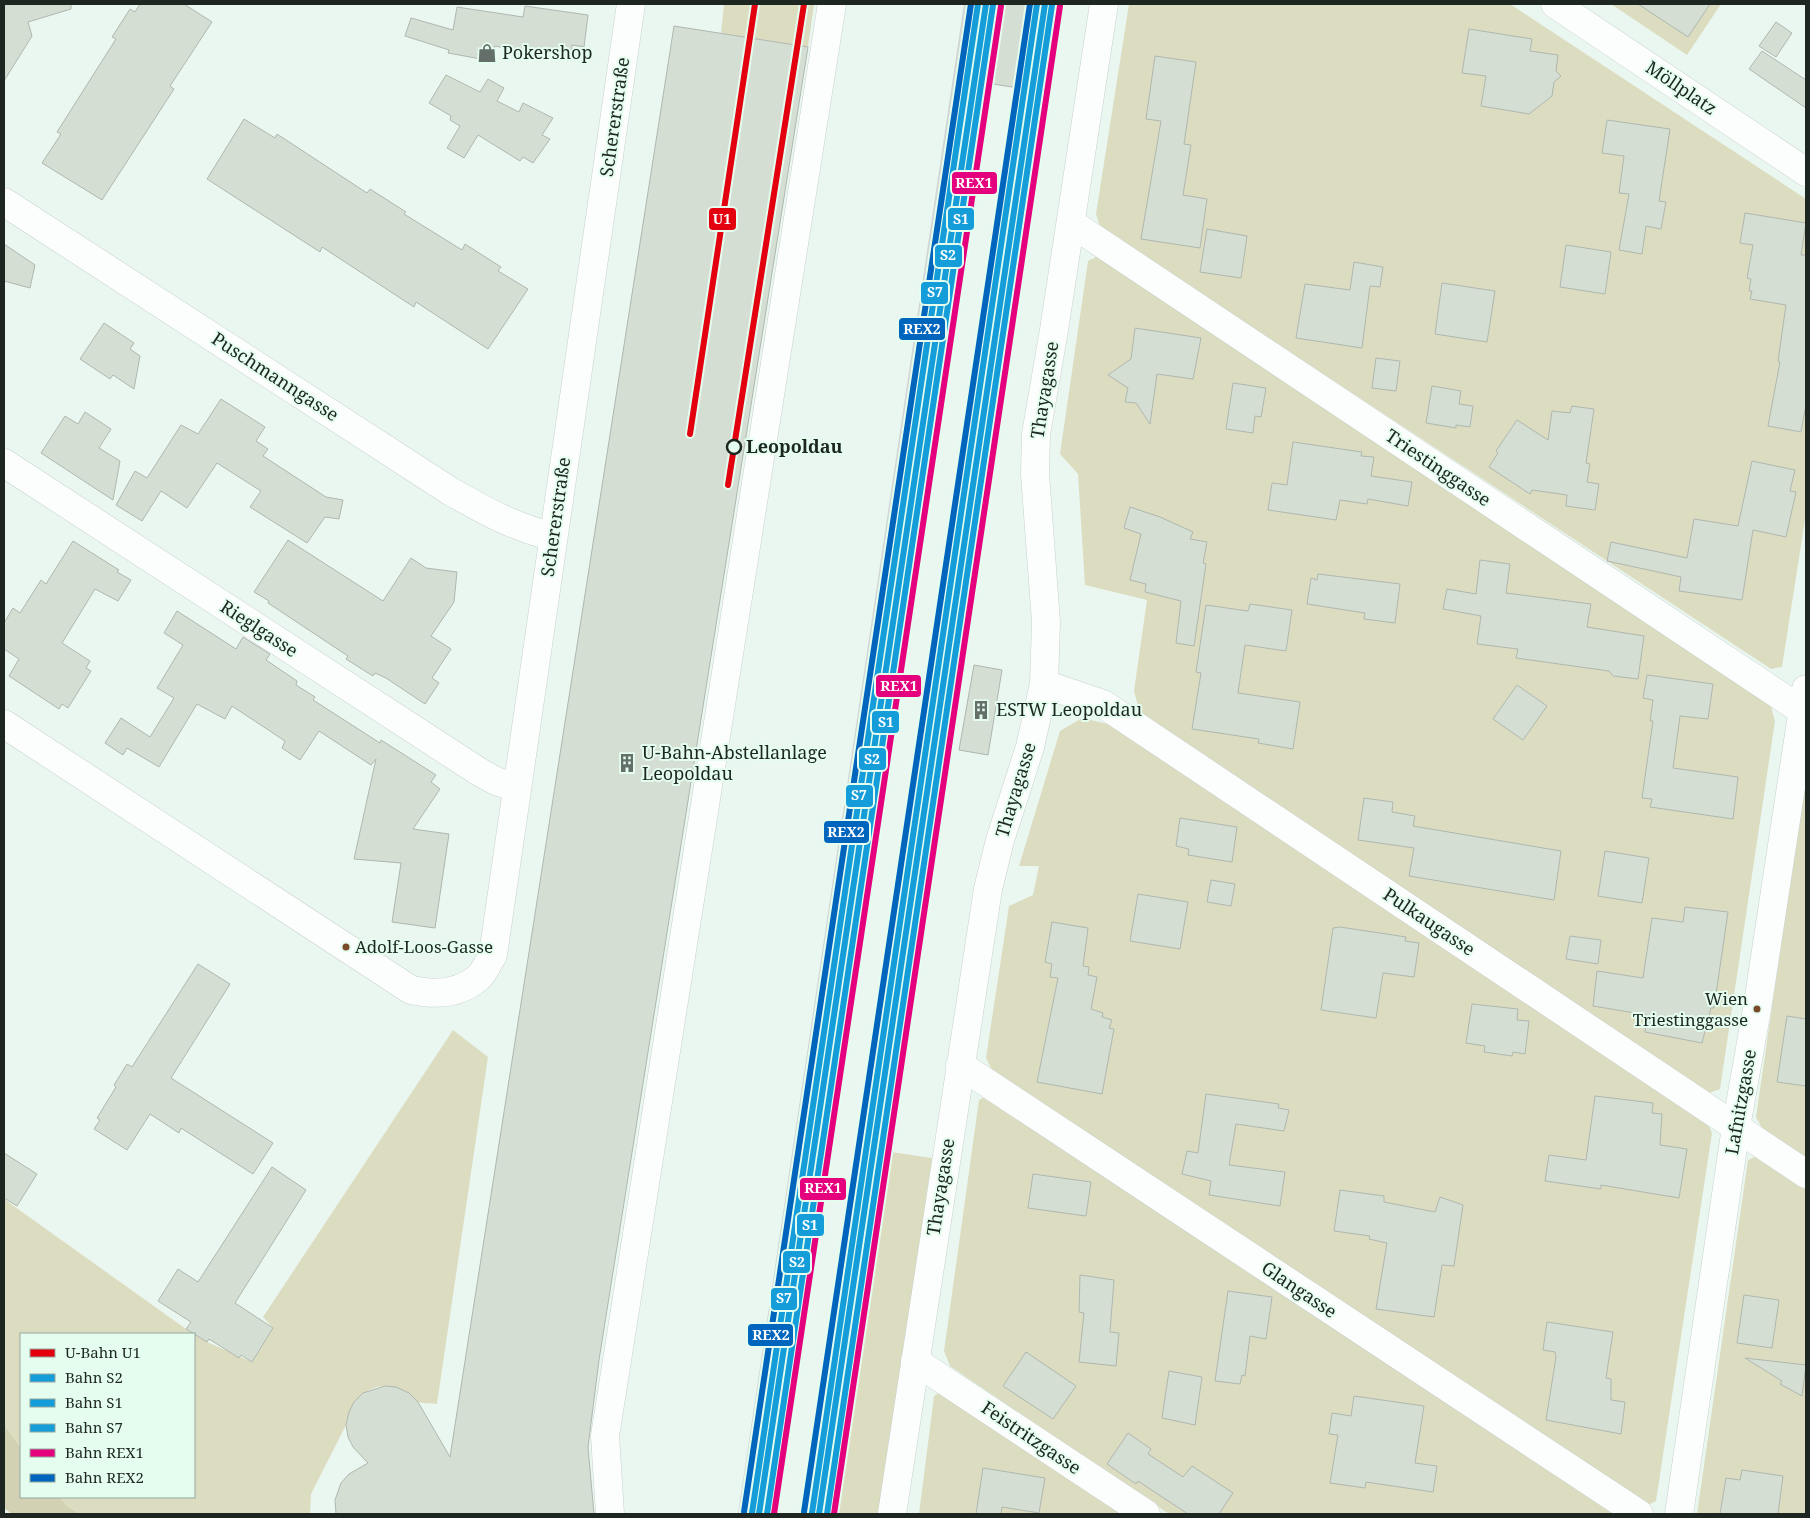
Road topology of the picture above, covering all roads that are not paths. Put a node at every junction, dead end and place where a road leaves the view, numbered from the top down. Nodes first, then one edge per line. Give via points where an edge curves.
1 (631, 4) edge
2 (832, 4) edge
3 (1104, 4) edge
4 (1556, 4) edge
5 (1806, 172) edge
6 (4, 202) edge
7 (1071, 223) junction
8 (4, 463) edge
9 (553, 537) junction
10 (1044, 684) junction
11 (1805, 705) edge
12 (4, 724) edge
13 (517, 787) junction
14 (960, 1065) junction
15 (1736, 1127) junction
16 (1806, 1174) edge
17 (915, 1361) junction
18 (610, 1514) edge
19 (892, 1514) edge
20 (1146, 1514) edge
21 (1638, 1514) edge
22 (1679, 1514) edge

1 - 9 street, Schererstraße
2 - 18 street via 606,1436
3 - 7 street, Thayagasse
4 - 5 street, Möllplatz
6 - 9 street, Puschmanngasse via 450,491 497,518
7 - 10 street, Thayagasse via 1036,434 1035,474 1046,622
7 - 11 street, Triestinggasse
8 - 13 street, Rieglgasse via 481,773
9 - 13 street, Schererstraße
10 - 14 street, Thayagasse via 1030,747 988,889
10 - 15 street, Pulkaugasse via 1103,704
11 - 15 street, Lafnitzgasse
12 - 13 street, Schererstraße via 411,990 432,994 455,991 479,977 493,955
14 - 17 street, Thayagasse
14 - 21 street, Glangasse
15 - 16 street, Pulkaugasse
15 - 22 street, Lafnitzgasse
17 - 19 street, Thayagasse
17 - 20 street, Feistritzgasse

